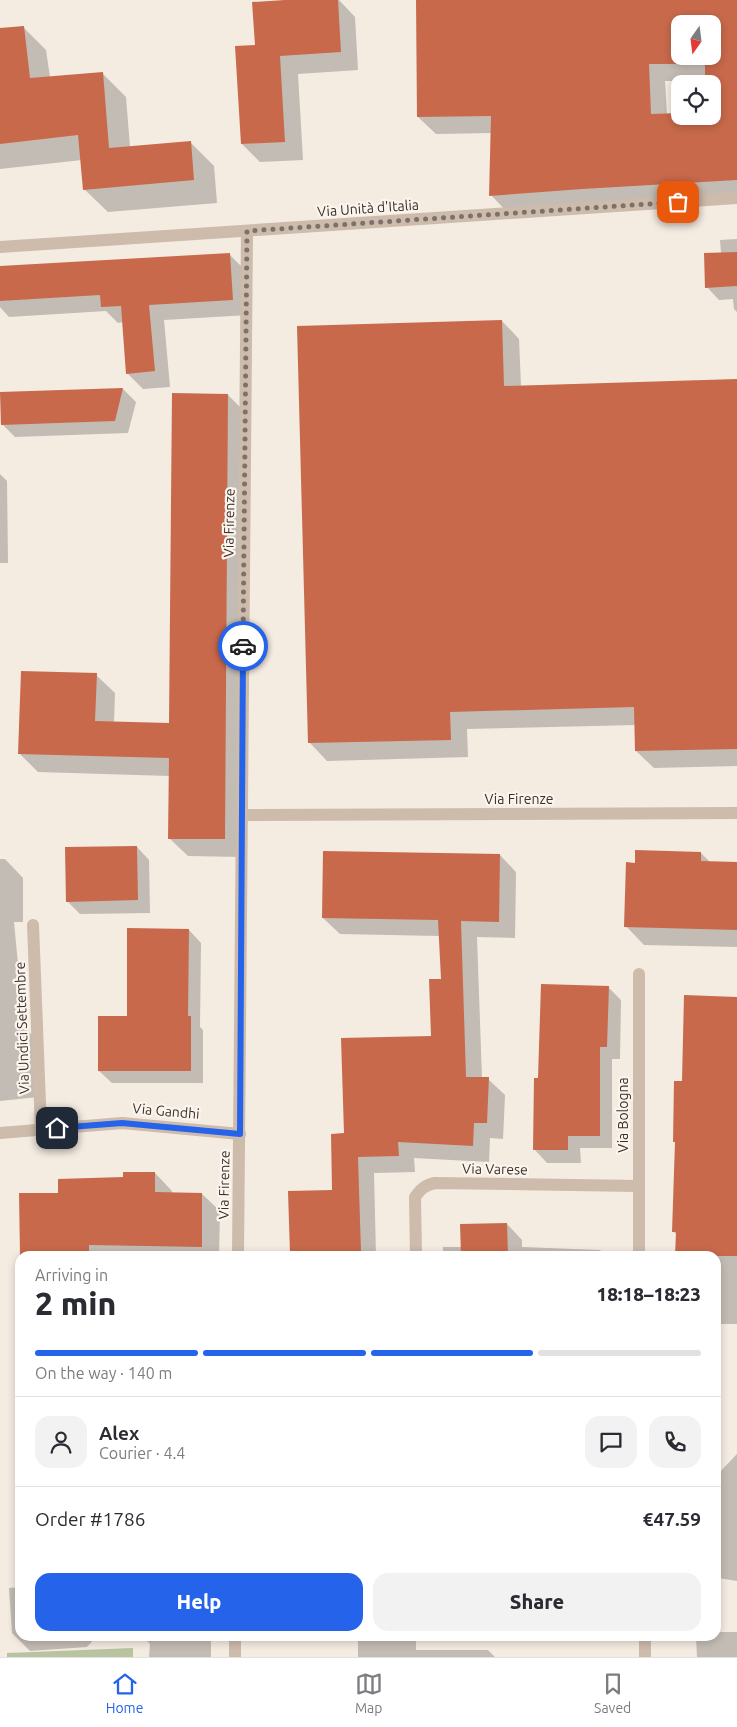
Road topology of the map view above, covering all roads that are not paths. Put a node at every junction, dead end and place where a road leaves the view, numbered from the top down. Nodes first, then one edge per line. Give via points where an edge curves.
1 (737, 198) edge
2 (247, 231) junction
3 (0, 247) edge
4 (737, 813) edge
5 (241, 815) junction
6 (33, 925) dead end
7 (639, 974) dead end
8 (40, 1129) junction
9 (0, 1133) edge
10 (240, 1134) junction
11 (638, 1186) junction
12 (238, 1251) edge
13 (416, 1251) edge
14 (639, 1251) edge
15 (235, 1641) edge
16 (645, 1641) edge
17 (235, 1657) edge
18 (645, 1657) edge

1 - 2 street, Via Unità d'Italia
2 - 3 street, Via Unità d'Italia
2 - 5 street, Via Firenze
4 - 5 street, Via Firenze
5 - 10 street, Via Firenze
6 - 8 street, Via Undici Settembre
7 - 11 street, Via Bologna
8 - 9 street, Via Gandhi
8 - 10 street, Via Gandhi via 122,1123
10 - 12 street, Via Firenze
11 - 13 street, Via Varese via 426,1185 416,1197
11 - 14 street, Via Bologna
15 - 17 street
16 - 18 street

